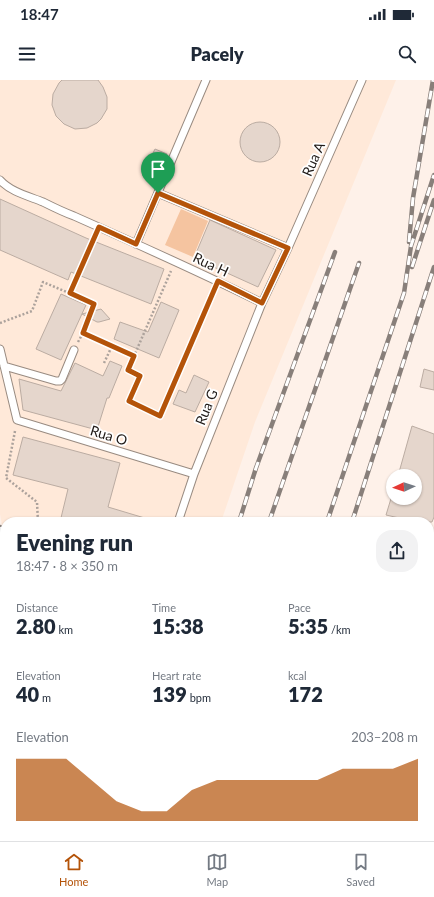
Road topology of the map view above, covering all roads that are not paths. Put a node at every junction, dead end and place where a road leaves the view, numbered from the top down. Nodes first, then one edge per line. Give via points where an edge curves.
1 (206, 80) edge
2 (362, 80) edge
3 (0, 180) edge
4 (158, 193) junction
5 (136, 244) junction
6 (288, 248) junction
7 (262, 303) junction
8 (0, 349) edge
9 (74, 350) dead end
10 (4, 366) junction
11 (194, 474) junction
12 (180, 517) edge

1 - 4 lane
2 - 6 lane, Rua A
3 - 5 lane, Rua H via 17,192
4 - 5 lane
4 - 6 lane
5 - 7 lane, Rua H
6 - 7 lane
7 - 11 lane, Rua G
8 - 10 lane
9 - 10 lane via 60,381
10 - 11 lane, Rua O via 17,420
11 - 12 lane, Rua G

